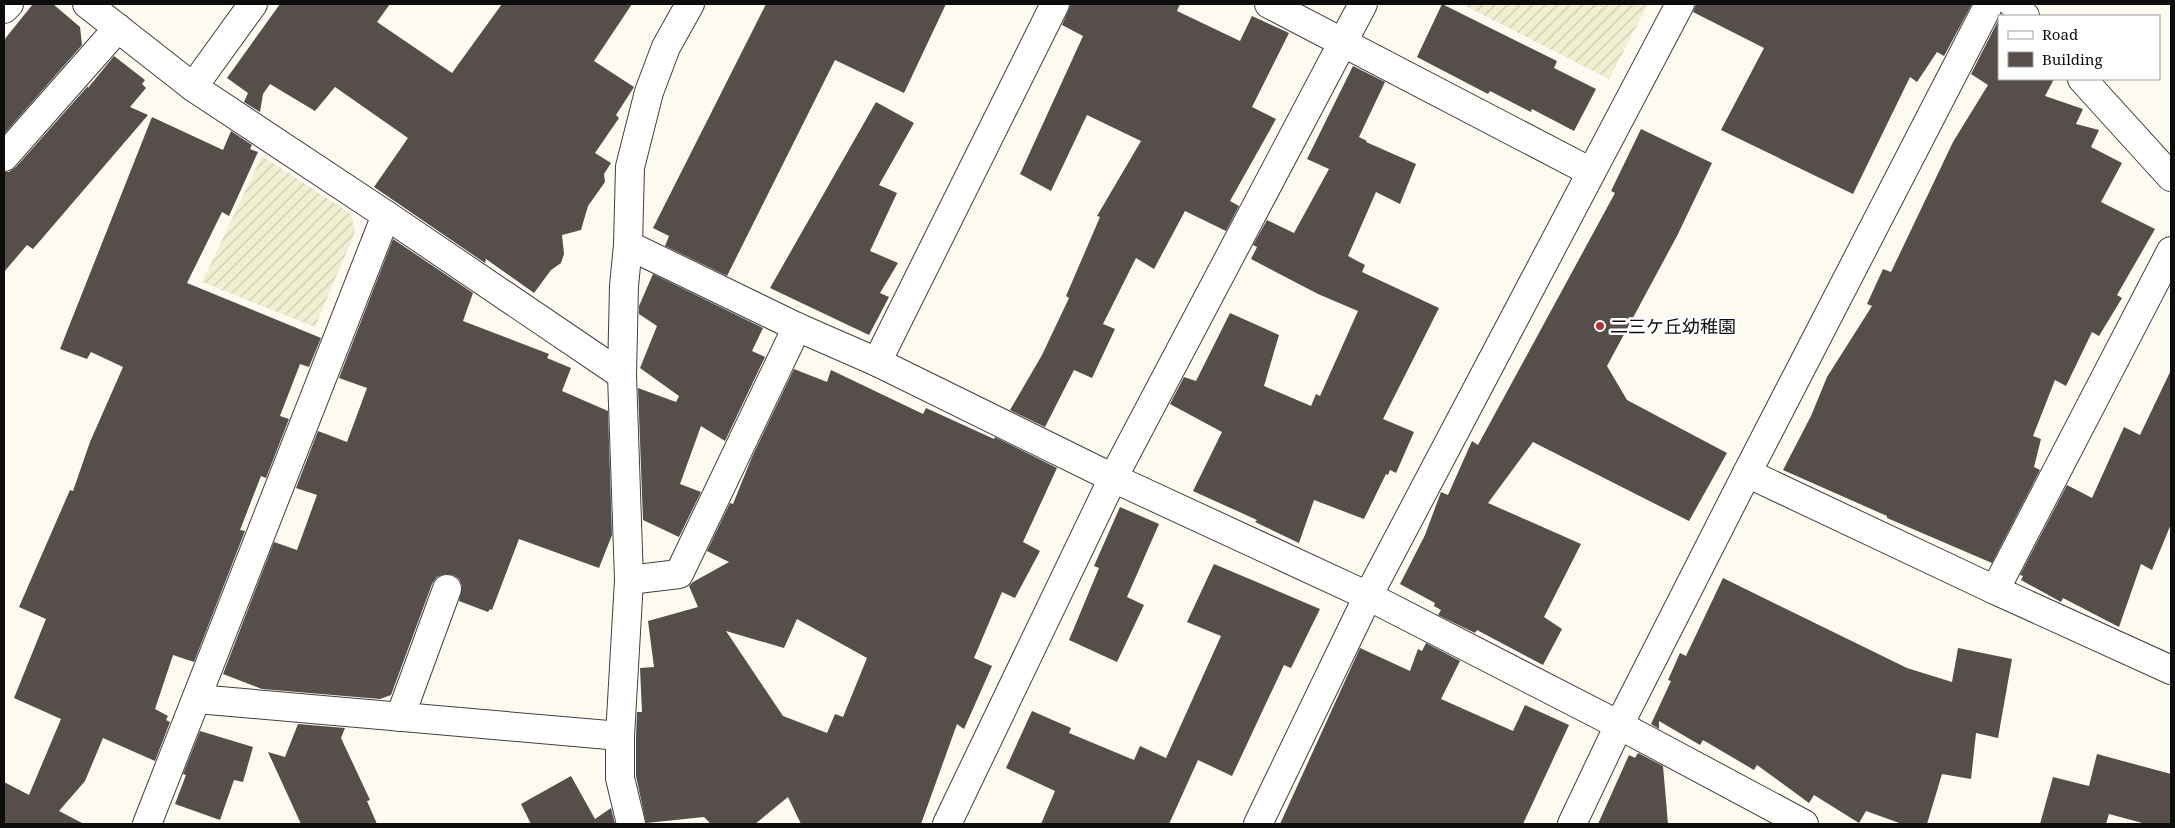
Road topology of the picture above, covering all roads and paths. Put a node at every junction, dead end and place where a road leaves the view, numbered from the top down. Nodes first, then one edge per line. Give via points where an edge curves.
1 (8, 4) edge
2 (87, 4) edge
3 (253, 4) edge
4 (690, 4) edge
5 (1055, 4) edge
6 (1269, 4) edge
7 (1363, 4) edge
8 (1680, 4) edge
9 (1989, 4) edge
10 (2014, 4) edge
11 (4, 10) edge
12 (2024, 15) edge
13 (118, 28) junction
14 (1343, 42) junction
15 (2083, 80) edge
16 (193, 87) junction
17 (4, 157) edge
18 (1590, 172) junction
19 (2171, 177) edge
20 (386, 215) junction
21 (628, 245) junction
22 (2171, 251) edge
23 (797, 328) junction
24 (876, 362) junction
25 (622, 375) junction
26 (1747, 473) junction
27 (1113, 478) junction
28 (629, 580) junction
29 (447, 589) dead end
30 (1994, 590) junction
31 (1368, 596) junction
32 (2171, 670) edge
33 (197, 699) junction
34 (400, 716) junction
35 (1619, 725) junction
36 (620, 736) junction
37 (147, 824) edge
38 (632, 824) edge
39 (947, 824) edge
40 (1258, 824) edge
41 (1572, 824) edge
42 (1804, 824) edge

1 - 11 street
2 - 13 street
3 - 16 street
4 - 21 street via 666,47 630,166
5 - 24 street
6 - 14 street
7 - 14 street
8 - 18 street
9 - 26 street
10 - 12 street
13 - 16 street
13 - 17 street
14 - 18 street
14 - 27 street
15 - 19 street
16 - 20 street
18 - 31 street
20 - 25 street
20 - 33 street
21 - 23 street
21 - 25 street
22 - 30 street
23 - 24 street
23 - 28 street via 679,574
24 - 27 street
25 - 28 street
26 - 30 street
26 - 35 street
27 - 31 street
27 - 39 street
28 - 36 street
29 - 34 street
30 - 32 street
31 - 35 street
31 - 40 street
33 - 34 street
33 - 37 street
34 - 36 street
35 - 41 street
35 - 42 street
36 - 38 street via 620,778

